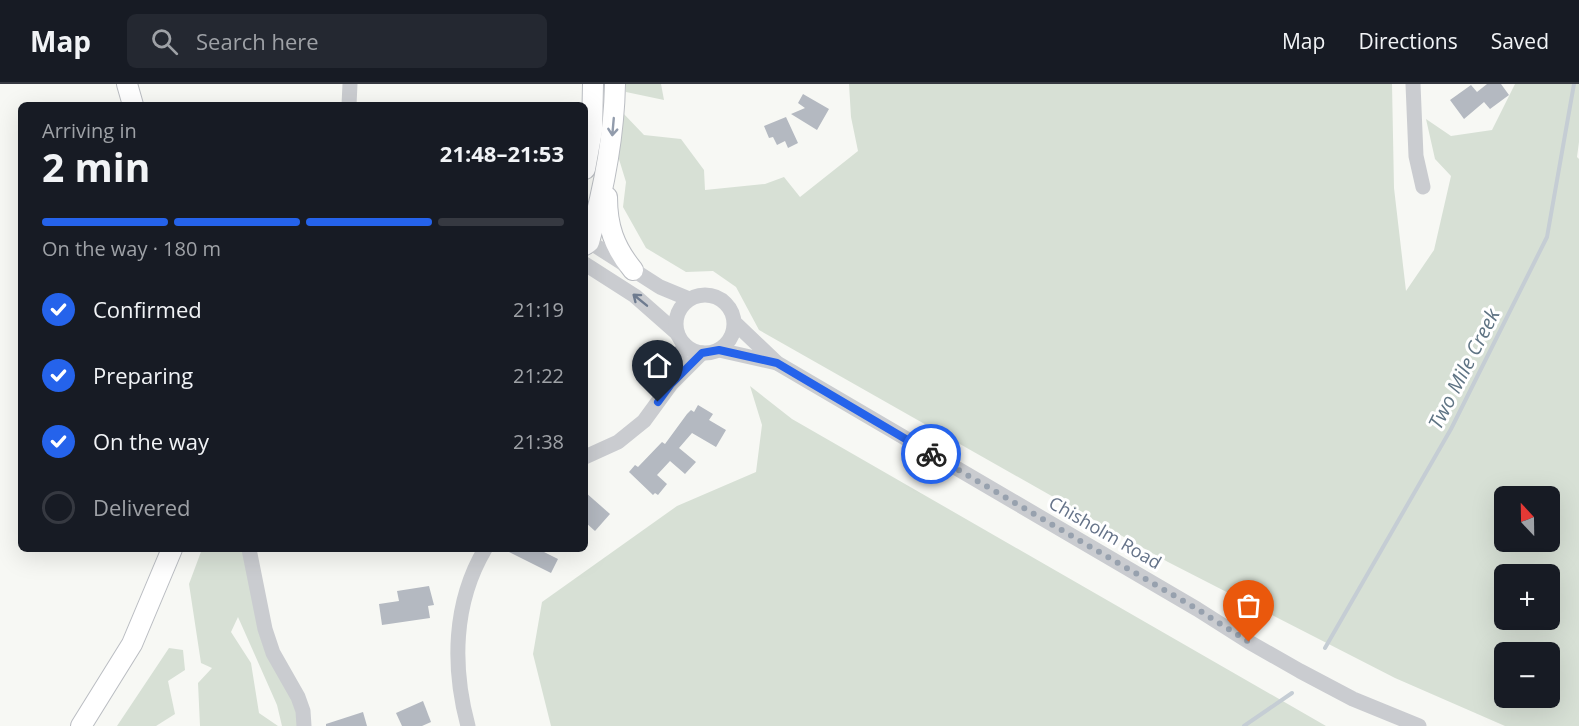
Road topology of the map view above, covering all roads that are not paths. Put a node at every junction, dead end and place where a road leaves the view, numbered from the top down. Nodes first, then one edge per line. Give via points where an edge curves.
1 (127, 84) edge
2 (350, 84) edge
3 (591, 84) edge
4 (615, 84) edge
5 (1413, 84) edge
6 (132, 102) edge
7 (349, 102) edge
8 (587, 102) edge
9 (588, 153) edge
10 (607, 170) junction
11 (1423, 187) dead end
12 (588, 235) edge
13 (588, 243) edge
14 (588, 266) edge
15 (633, 270) junction
16 (689, 299) junction
17 (735, 323) junction
18 (681, 339) junction
19 (719, 350) junction
20 (702, 353) junction
21 (777, 363) junction
22 (671, 384) junction
23 (588, 456) edge
24 (171, 552) edge
25 (250, 552) edge
26 (483, 552) edge
27 (81, 726) edge
28 (304, 726) edge
29 (468, 726) edge
30 (1419, 726) edge

1 - 6 main road
2 - 7 street
3 - 8 main road
3 - 9 main road via 592,131
4 -> 10 main road
5 - 11 street via 1416,156
10 - 12 main road
10 - 15 main road via 611,236
13 - 15 street
18 -> 14 street via 635,296
15 - 16 street
16 - 17 street via 704,294 719,298 731,308
16 - 18 street via 677,314
17 - 19 street via 731,339
17 - 21 street, Chisholm Road
18 - 20 street
18 - 22 street
19 - 20 street
19 - 21 street, Chisholm Road
20 - 22 street
21 - 30 street, Chisholm Road via 1249,642 1353,699
22 - 23 street via 644,421 618,442
24 - 27 main road via 132,644
25 - 28 street via 265,629 273,653 298,697
26 - 29 street via 463,600 459,631 461,698

